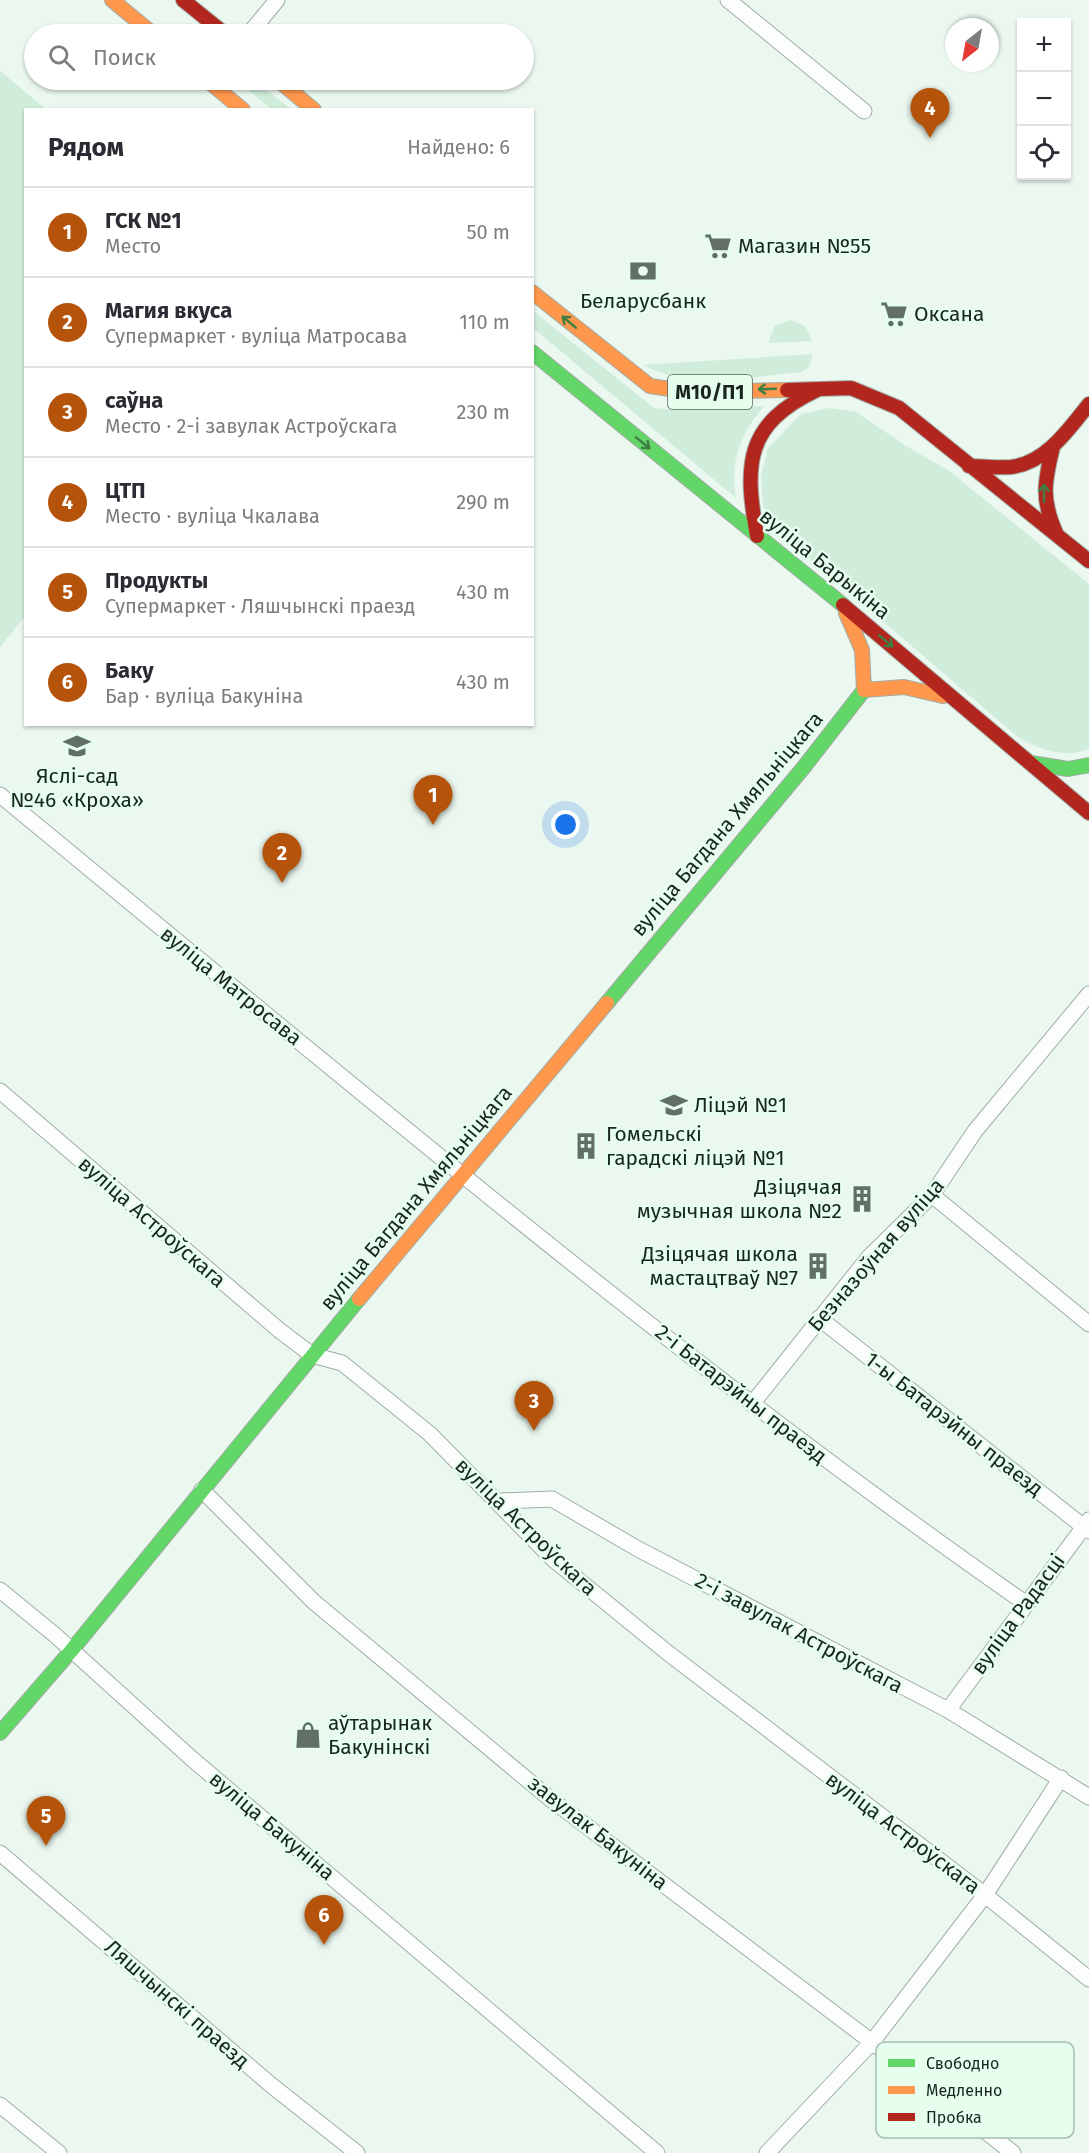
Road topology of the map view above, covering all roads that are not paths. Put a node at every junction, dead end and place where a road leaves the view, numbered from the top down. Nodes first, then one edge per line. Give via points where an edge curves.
1 (112, 0) edge
2 (183, 0) edge
3 (277, 0) edge
4 (728, 0) edge
5 (141, 24) edge
6 (213, 24) edge
7 (257, 24) edge
8 (220, 90) edge
9 (291, 90) edge
10 (241, 108) edge
11 (312, 108) edge
12 (864, 111) dead end
13 (534, 294) edge
14 (534, 353) edge
15 (826, 387) junction
16 (1089, 404) edge
17 (1053, 447) junction
18 (969, 466) junction
19 (757, 536) junction
20 (1058, 537) junction
21 (1089, 561) edge
22 (842, 604) junction
23 (864, 690) junction
24 (957, 702) junction
25 (1028, 763) junction
26 (1089, 765) edge
27 (0, 795) edge
28 (1089, 813) edge
29 (1089, 994) edge
30 (0, 1091) edge
31 (463, 1175) junction
32 (932, 1195) junction
33 (819, 1318) junction
34 (1089, 1324) edge
35 (312, 1355) junction
36 (752, 1404) junction
37 (202, 1490) junction
38 (499, 1502) junction
39 (1087, 1526) edge
40 (0, 1590) edge
41 (1025, 1603) junction
42 (71, 1651) junction
43 (948, 1710) junction
44 (0, 1732) edge
45 (1061, 1778) junction
46 (1089, 1797) edge
47 (0, 1853) edge
48 (985, 1895) junction
49 (1089, 1979) edge
50 (872, 2042) junction
51 (876, 2045) edge
52 (0, 2106) edge
53 (994, 2138) edge
54 (59, 2153) edge
55 (357, 2153) edge
56 (657, 2153) edge
57 (767, 2153) edge
58 (1013, 2153) edge

1 - 5 main road
2 - 6 main road
3 - 7 street
4 - 12 street
8 - 10 main road
9 - 11 main road
15 -> 13 main road, М10/П1 via 690,392 650,386
14 -> 19 main road, вуліца Барыкіна
15 - 18 main road, М10/П1 via 851,388 899,408
15 - 19 main road, М10/П1 via 800,396 780,411 764,428 752,451 750,503
16 - 17 main road
17 - 18 main road via 1016,466
20 -> 17 main road via 1045,510 1043,488
18 - 20 main road, М10/П1
19 - 22 main road, вуліца Барыкіна
20 - 21 main road, М10/П1
22 - 23 main road via 864,650
22 -> 24 main road, вуліца Барыкіна
23 - 24 main road via 904,685
23 - 31 main road, вуліца Багдана Хмяльніцкага
24 - 25 main road, вуліца Барыкіна
25 - 26 main road via 1068,769
25 - 28 main road, вуліца Барыкіна
27 - 31 street, вуліца Матросава
29 - 32 street, Безназоўная вуліца via 975,1131
30 - 35 street, вуліца Астроўскага
31 - 35 main road, вуліца Багдана Хмяльніцкага
31 - 36 street, 2-і Батарэйны праезд
32 - 33 street, Безназоўная вуліца via 869,1257
32 - 34 street
33 - 36 street, Безназоўная вуліца
33 - 39 street, 1-ы Батарэйны праезд
35 - 37 main road, вуліца Багдана Хмяльніцкага
35 - 38 street, вуліца Астроўскага via 342,1363 430,1434
36 - 41 street, 2-і Батарэйны праезд via 881,1503
37 - 42 main road, вуліца Багдана Хмяльніцкага
37 - 50 street, завулак Бакуніна via 314,1602 548,1797
38 - 43 street, 2-і завулак Астроўскага via 552,1499 638,1549
38 - 48 street, вуліца Астроўскага via 554,1560 668,1653
39 - 41 street, вуліца Радасці
40 - 42 street, вуліца Бакуніна
41 - 43 street, вуліца Радасці
42 - 44 main road, вуліца Багдана Хмяльніцкага
42 - 56 street, вуліца Бакуніна via 191,1758
43 - 45 street, 2-і завулак Астроўскага
45 - 46 street, 2-і завулак Астроўскага
45 - 48 street
47 - 55 street, Ляшчынскі праезд via 262,2078
48 - 49 street, вуліца Астроўскага
48 - 50 street
50 - 51 street, завулак Бакуніна
50 - 57 street
52 - 54 street
53 - 58 street, завулак Бакуніна

